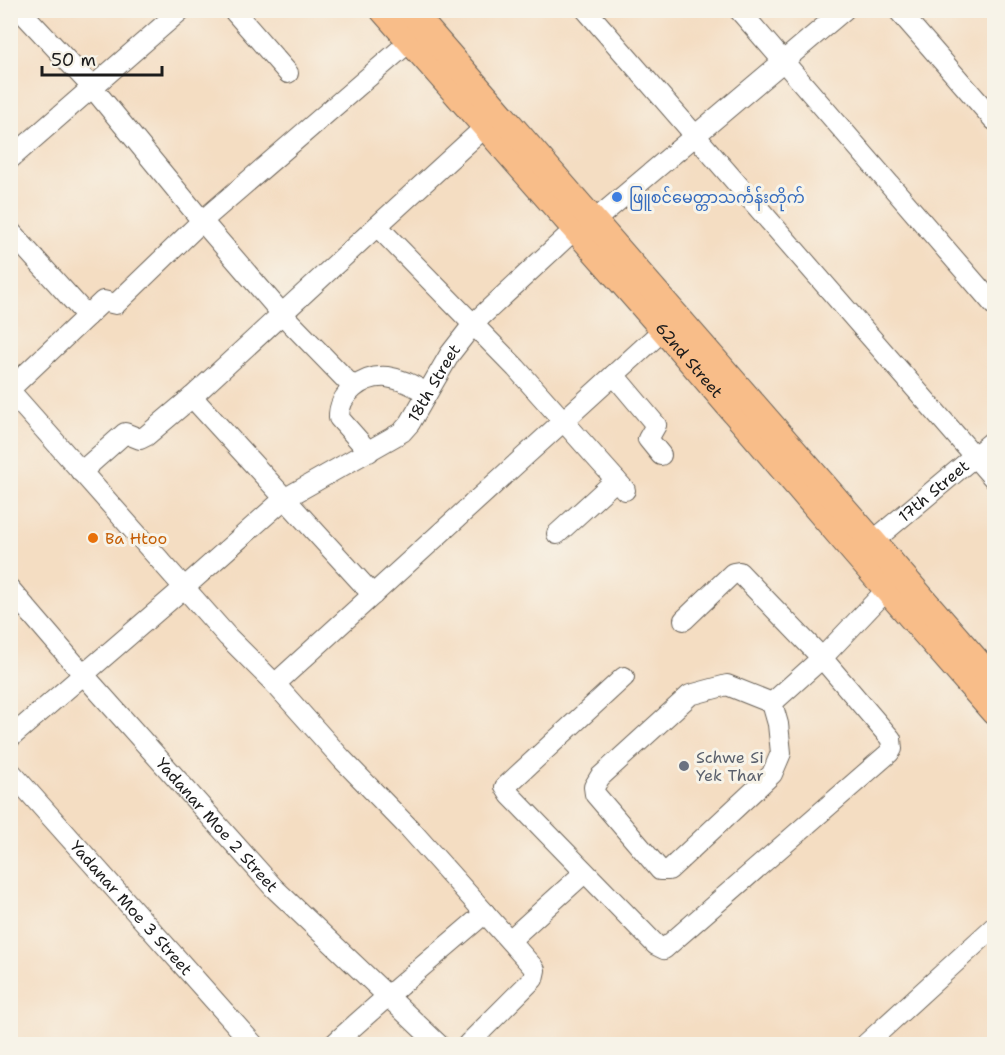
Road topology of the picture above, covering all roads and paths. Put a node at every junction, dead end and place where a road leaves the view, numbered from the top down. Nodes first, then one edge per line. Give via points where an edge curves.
1 (20, 10) edge
2 (181, 10) edge
3 (233, 10) edge
4 (383, 10) edge
5 (410, 10) edge
6 (586, 10) edge
7 (739, 10) edge
8 (844, 10) edge
9 (898, 10) edge
10 (410, 42) junction
11 (783, 61) junction
12 (288, 73) dead end
13 (92, 87) junction
14 (994, 120) edge
15 (492, 121) junction
16 (695, 136) junction
17 (10, 159) edge
18 (202, 221) junction
19 (585, 225) junction
20 (377, 226) junction
21 (10, 231) edge
22 (994, 305) edge
23 (283, 315) junction
24 (87, 316) junction
25 (474, 323) junction
26 (670, 324) junction
27 (614, 375) junction
28 (353, 387) junction
29 (10, 390) edge
30 (426, 393) junction
31 (192, 397) junction
32 (564, 421) junction
33 (994, 440) edge
34 (369, 452) junction
35 (661, 454) dead end
36 (976, 456) junction
37 (81, 472) junction
38 (994, 479) edge
39 (284, 499) junction
40 (557, 534) dead end
41 (872, 542) junction
42 (894, 582) junction
43 (185, 587) junction
44 (10, 589) edge
45 (373, 595) junction
46 (684, 620) dead end
47 (822, 658) junction
48 (83, 674) junction
49 (624, 677) dead end
50 (994, 681) edge
51 (275, 684) junction
52 (772, 703) junction
53 (994, 712) edge
54 (10, 738) edge
55 (10, 771) edge
56 (585, 873) junction
57 (485, 913) junction
58 (994, 927) edge
59 (510, 940) junction
60 (387, 996) junction
61 (253, 1044) edge
62 (334, 1044) edge
63 (438, 1044) edge
64 (468, 1044) edge
65 (866, 1044) edge

1 - 13 street
2 - 13 street
3 - 12 street
4 - 10 main road, 62nd Street
5 - 15 main road, 62nd Street
6 - 16 street
7 - 11 street
8 - 11 street, 18th Street
9 - 14 street
10 - 15 main road, 62nd Street
10 - 18 street
11 - 16 street, 18th Street
11 - 22 street
13 - 17 street
13 - 18 street
15 - 19 main road, 62nd Street
15 - 20 street
16 - 19 street, 18th Street
16 - 36 street
18 - 23 street
18 - 24 street via 116,304 104,301
19 - 25 street, 18th Street
19 - 26 main road, 62nd Street
20 - 23 street
20 - 25 street
21 - 24 street
23 - 28 street
23 - 31 street
24 - 29 street
25 - 30 street, 18th Street
25 - 32 street
26 - 27 street
26 - 41 main road, 62nd Street
26 - 42 main road, 62nd Street
27 - 32 street
27 - 35 street via 656,425 648,439
28 - 30 street via 389,377
28 - 34 street via 341,401 339,418
29 - 37 street
30 - 34 street, 18th Street via 402,432
31 - 37 street via 146,436 140,439 125,433
31 - 39 street
32 - 40 street via 620,485
32 - 45 street
33 - 36 street, 17th Street
34 - 39 street, 18th Street
36 - 38 street
36 - 41 street, 17th Street
37 - 43 street
39 - 43 street, 18th Street
39 - 45 street
41 - 42 main road, 62nd Street
42 - 47 street
42 - 50 main road, 62nd Street
42 - 53 main road, 62nd Street
43 - 48 street, 18th Street
43 - 51 street
44 - 48 street, Yadanar Moe 2 Street
45 - 51 street
46 - 47 street via 737,571
47 - 52 street
47 - 56 street via 891,739 889,753 664,949
48 - 54 street, 18th Street
48 - 60 street, Yadanar Moe 2 Street via 274,888
49 - 56 street via 506,785 510,795
51 - 57 street
52 - 52 street via 781,753 772,774 669,870 660,870 595,794 600,777 690,695 727,685
55 - 61 street, Yadanar Moe 3 Street
56 - 59 street
57 - 59 street
57 - 60 street
58 - 65 street
59 - 64 street via 534,968 534,980
60 - 62 street
60 - 63 street, Yadanar Moe 2 Street

